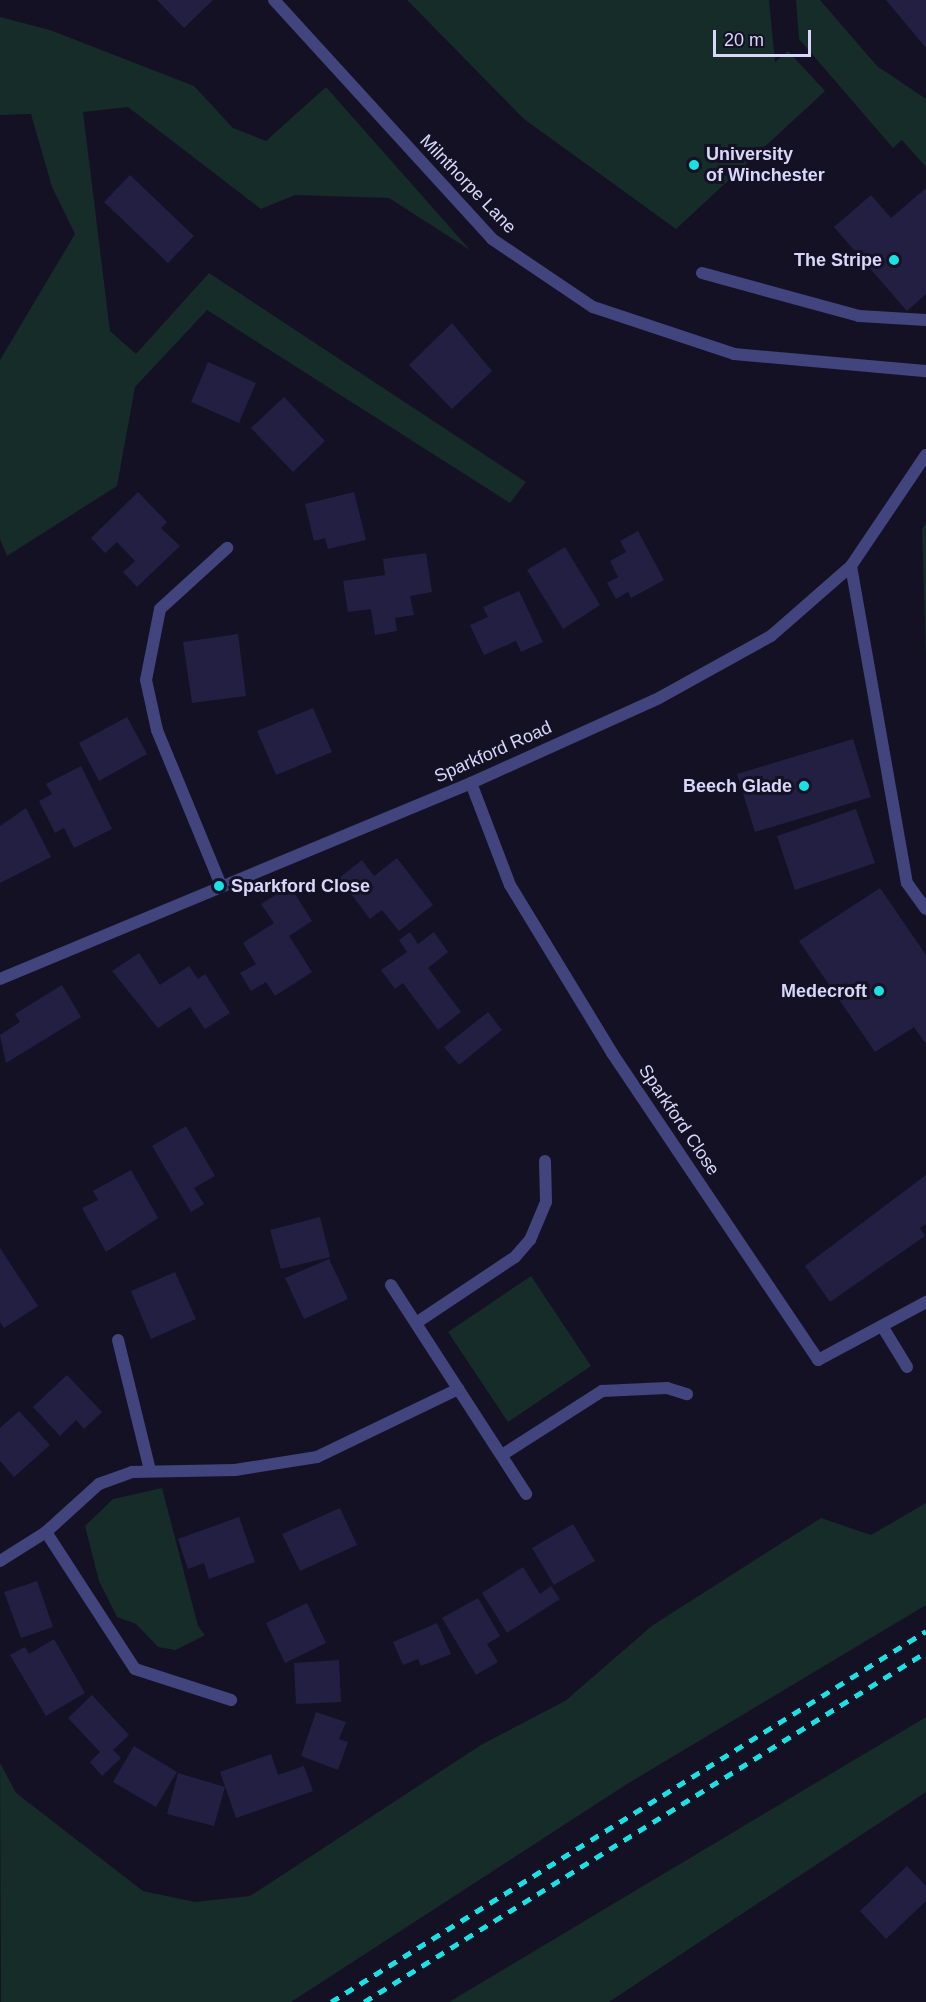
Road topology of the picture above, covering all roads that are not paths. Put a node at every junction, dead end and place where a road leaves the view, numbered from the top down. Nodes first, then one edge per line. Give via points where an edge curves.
1 (274, 0) edge
2 (702, 273) dead end
3 (926, 320) edge
4 (926, 371) edge
5 (926, 455) edge
6 (227, 548) dead end
7 (851, 566) junction
8 (471, 783) junction
9 (220, 883) junction
10 (926, 909) edge
11 (0, 979) edge
12 (545, 1161) dead end
13 (391, 1285) dead end
14 (926, 1302) edge
15 (416, 1323) junction
16 (882, 1326) junction
17 (118, 1340) dead end
18 (907, 1367) dead end
19 (458, 1389) junction
20 (687, 1394) dead end
21 (502, 1455) junction
22 (150, 1470) junction
23 (526, 1494) dead end
24 (46, 1532) junction
25 (0, 1562) edge
26 (231, 1700) dead end

1 - 4 street, Milnthorpe Lane via 492,239 592,307 734,354
2 - 3 street via 859,316
5 - 7 street, Sparkford Road
6 - 9 street via 160,609 146,680 157,730
7 - 8 street, Sparkford Road via 771,636 659,698
7 - 10 street via 907,883
8 - 9 street, Sparkford Road
8 - 16 street, Sparkford Close via 510,885 612,1053 818,1360
9 - 11 street, Sparkford Road
12 - 15 street via 546,1202 530,1240 516,1257
13 - 15 street
14 - 16 street, Sparkford Close
15 - 19 street
16 - 18 street
17 - 22 street
19 - 21 street
19 - 22 street via 317,1457 235,1470
20 - 21 street via 667,1388 602,1391
21 - 23 street
22 - 24 street via 99,1484
24 - 25 street
24 - 26 street via 135,1669

